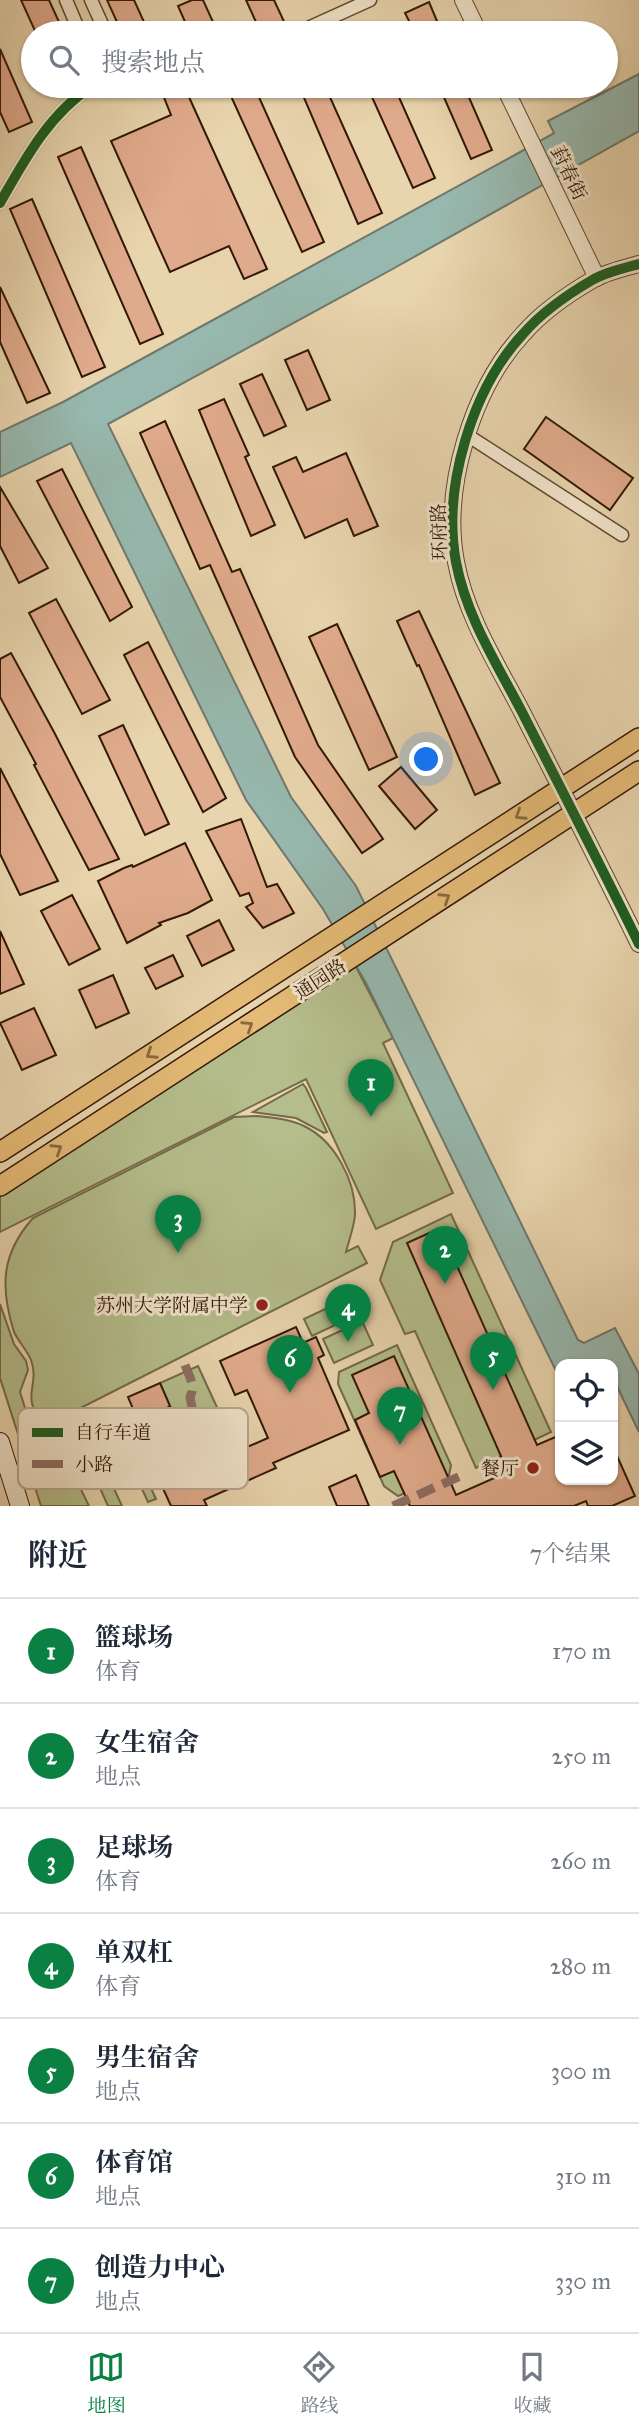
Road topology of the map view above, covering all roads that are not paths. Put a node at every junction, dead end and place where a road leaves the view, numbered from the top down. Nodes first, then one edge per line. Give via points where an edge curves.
1 (66, 0) edge
2 (91, 0) edge
3 (370, 0) edge
4 (463, 0) edge
5 (75, 21) edge
6 (101, 21) edge
7 (324, 21) edge
8 (473, 21) edge
9 (74, 98) edge
10 (510, 98) edge
11 (0, 202) edge
12 (639, 264) edge
13 (597, 278) junction
14 (467, 435) junction
15 (622, 535) dead end
16 (639, 738) edge
17 (639, 771) edge
18 (561, 789) junction
19 (575, 813) junction
20 (639, 944) edge
21 (0, 1152) edge
22 (0, 1186) edge
23 (0, 1442) edge
24 (20, 1506) edge

1 - 5 street
2 - 6 street
3 - 7 street
4 - 8 street
9 - 11 street via 38,139
10 - 13 street, 葑春街
12 - 13 street, 环府路
13 - 14 street, 环府路 via 567,296 522,335 484,394
14 - 15 street
14 - 18 street, 环府路 via 452,512 456,561 468,608
16 - 18 main road, 通园路
17 - 19 main road, 通园路
18 - 19 street, 环府路
18 -> 21 main road, 通园路
19 - 20 street, 环府路
22 -> 19 main road, 通园路
23 - 24 main road

